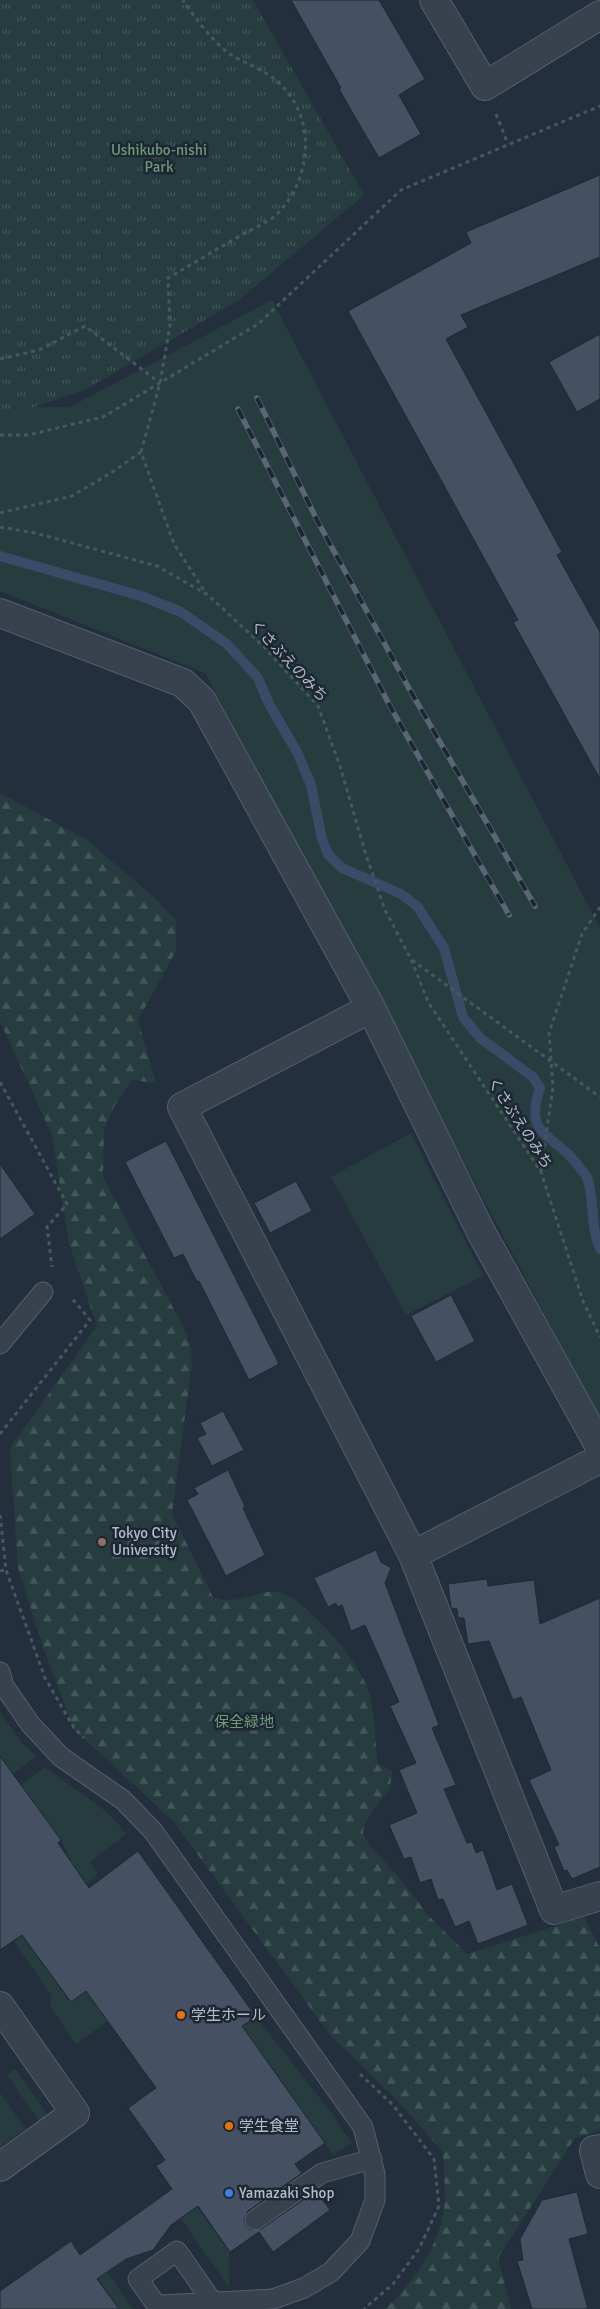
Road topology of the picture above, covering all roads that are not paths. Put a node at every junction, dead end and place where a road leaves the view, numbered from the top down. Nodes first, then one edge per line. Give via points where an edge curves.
1 (434, 0) edge
2 (600, 16) edge
3 (0, 613) edge
4 (371, 1008) junction
5 (44, 1292) dead end
6 (0, 1344) edge
7 (600, 1447) edge
8 (600, 1459) edge
9 (413, 1555) junction
10 (0, 1672) edge
11 (600, 1896) edge
12 (0, 2006) edge
13 (600, 2149) edge
14 (372, 2159) junction
15 (0, 2167) edge
16 (600, 2174) edge
17 (255, 2220) dead end
18 (212, 2301) dead end

1 - 2 street via 485,86
3 - 4 street via 170,677 194,691 210,713
4 - 7 street via 481,1232
4 - 9 street via 182,1107
5 - 6 lane
8 - 9 street
9 - 11 street via 554,1910
10 - 14 lane via 4,1686 31,1725 61,1757 123,1800 153,1831 363,2127
12 - 15 street via 75,2113
13 - 16 street via 594,2150
14 - 17 lane via 322,2173
14 - 18 lane via 376,2174 375,2200 368,2222 360,2240 331,2272 304,2288 274,2299

